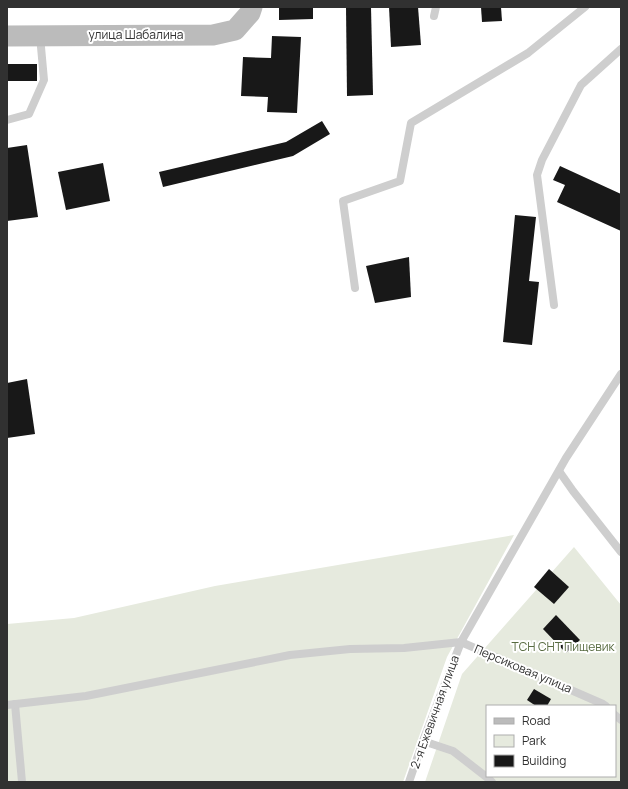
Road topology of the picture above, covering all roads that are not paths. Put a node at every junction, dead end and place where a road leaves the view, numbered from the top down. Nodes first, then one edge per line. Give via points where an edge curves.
1 (252, 7) edge
2 (436, 7) edge
3 (584, 7) edge
4 (434, 16) dead end
5 (7, 36) edge
6 (40, 36) junction
7 (621, 48) edge
8 (7, 120) edge
9 (355, 288) dead end
10 (554, 305) dead end
11 (621, 374) edge
12 (559, 471) junction
13 (621, 552) edge
14 (461, 642) junction
15 (11, 704) edge
16 (604, 705) edge
17 (423, 741) junction
18 (486, 776) edge
19 (22, 782) edge
20 (410, 782) edge

1 - 6 main road, улица Шабалина via 235,30 214,36
2 - 4 lane
3 - 9 lane via 528,53 410,123 400,181 343,201
5 - 6 main road, улица Шабалина
6 - 8 lane via 44,80 29,114
7 - 10 lane via 581,85 542,160 537,175
11 - 12 lane, 2-я Ежевичная улица
12 - 13 lane
12 - 14 lane, 2-я Ежевичная улица
14 - 15 lane via 290,655 86,696
14 - 16 lane, Персиковая улица
14 - 17 lane, 2-я Ежевичная улица
15 - 19 lane
17 - 18 lane via 453,751
17 - 20 lane, 2-я Ежевичная улица

